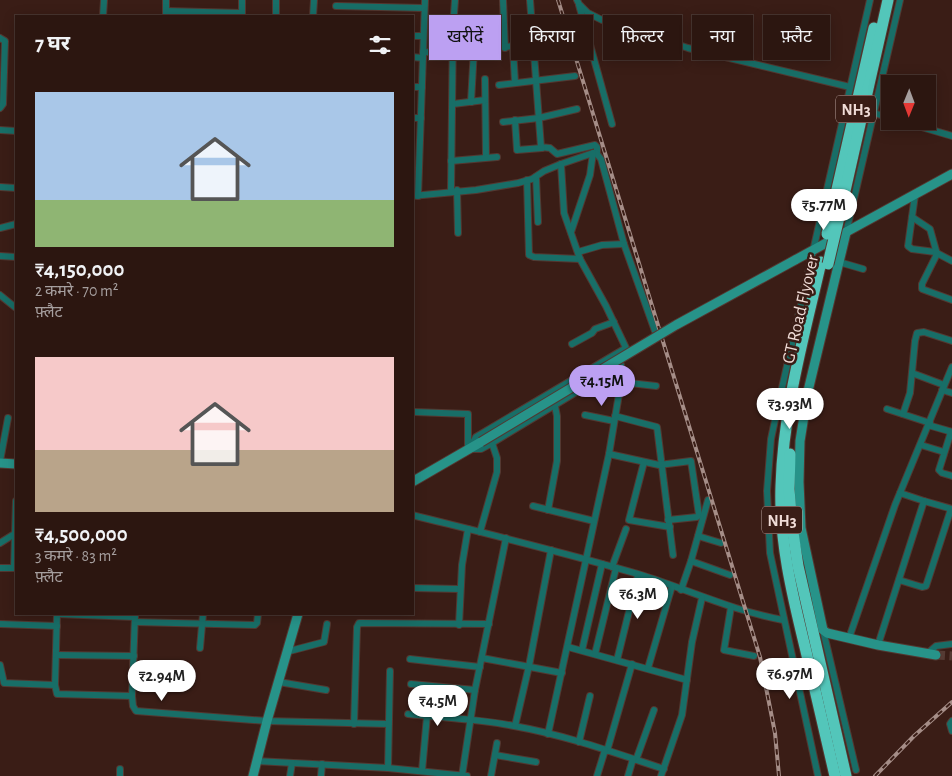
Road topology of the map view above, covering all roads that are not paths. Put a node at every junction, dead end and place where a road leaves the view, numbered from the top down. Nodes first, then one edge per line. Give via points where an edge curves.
1 (104, 0) edge
2 (166, 0) edge
3 (242, 0) edge
4 (276, 0) edge
5 (314, 0) edge
6 (425, 0) edge
7 (455, 0) edge
8 (503, 0) edge
9 (530, 0) edge
10 (870, 0) edge
11 (880, 0) edge
12 (888, 0) edge
13 (900, 0) edge
14 (578, 2) edge
15 (336, 6) dead end
16 (424, 8) junction
17 (166, 14) edge
18 (242, 14) edge
19 (103, 15) edge
20 (276, 15) edge
21 (313, 15) edge
22 (453, 15) edge
23 (531, 15) edge
24 (414, 36) edge
25 (424, 36) junction
26 (0, 38) edge
27 (511, 47) edge
28 (501, 48) edge
29 (505, 48) junction
30 (429, 54) edge
31 (423, 55) junction
32 (414, 56) edge
33 (453, 60) edge
34 (473, 60) edge
35 (514, 60) edge
36 (533, 60) edge
37 (575, 76) dead end
38 (485, 79) dead end
39 (535, 80) junction
40 (515, 83) junction
41 (499, 85) dead end
42 (414, 87) edge
43 (422, 87) junction
44 (850, 87) junction
45 (485, 100) junction
46 (471, 102) junction
47 (453, 104) junction
48 (0, 108) edge
49 (577, 109) dead end
50 (874, 113) junction
51 (881, 115) edge
52 (414, 118) edge
53 (421, 118) junction
54 (539, 118) junction
55 (515, 120) junction
56 (503, 122) dead end
57 (612, 124) dead end
58 (0, 130) edge
59 (932, 130) edge
60 (15, 131) edge
61 (952, 136) edge
62 (542, 148) junction
63 (595, 154) junction
64 (486, 157) junction
65 (497, 157) dead end
66 (451, 161) junction
67 (561, 164) junction
68 (952, 174) edge
69 (536, 177) junction
70 (528, 180) junction
71 (0, 187) edge
72 (15, 188) edge
73 (454, 191) junction
74 (916, 195) junction
75 (415, 196) edge
76 (836, 212) junction
77 (912, 217) junction
78 (538, 222) dead end
79 (15, 224) edge
80 (0, 228) edge
81 (571, 232) junction
82 (458, 233) dead end
83 (846, 233) junction
84 (624, 244) junction
85 (813, 250) junction
86 (938, 254) junction
87 (579, 255) junction
88 (0, 256) edge
89 (15, 257) edge
90 (952, 261) edge
91 (829, 263) junction
92 (863, 270) dead end
93 (0, 295) edge
94 (952, 300) edge
95 (15, 307) edge
96 (614, 322) junction
97 (655, 331) dead end
98 (952, 340) edge
99 (572, 344) dead end
100 (952, 367) edge
101 (912, 373) junction
102 (621, 382) junction
103 (656, 386) dead end
104 (943, 387) junction
105 (952, 393) edge
106 (555, 406) junction
107 (887, 409) dead end
108 (415, 412) dead end
109 (903, 414) junction
110 (585, 415) dead end
111 (8, 418) dead end
112 (615, 418) junction
113 (929, 424) junction
114 (952, 432) edge
115 (492, 443) junction
116 (921, 445) junction
117 (468, 450) junction
118 (944, 452) junction
119 (609, 454) junction
120 (0, 462) edge
121 (644, 462) junction
122 (15, 464) edge
123 (662, 465) junction
124 (952, 476) edge
125 (414, 481) edge
126 (900, 493) junction
127 (708, 500) dead end
128 (924, 501) junction
129 (533, 506) dead end
130 (952, 509) edge
131 (548, 510) junction
132 (414, 516) edge
133 (594, 521) junction
134 (669, 524) junction
135 (468, 529) junction
136 (626, 529) dead end
137 (480, 532) junction
138 (15, 534) edge
139 (698, 536) junction
140 (506, 538) junction
141 (721, 543) dead end
142 (0, 544) edge
143 (551, 550) junction
144 (673, 555) dead end
145 (586, 560) junction
146 (691, 561) junction
147 (602, 564) junction
148 (614, 567) junction
149 (0, 568) edge
150 (15, 568) edge
151 (638, 575) junction
152 (730, 575) dead end
153 (899, 580) junction
154 (672, 586) junction
155 (414, 588) edge
156 (460, 589) junction
157 (681, 590) junction
158 (702, 598) junction
159 (731, 607) junction
160 (57, 615) edge
161 (76, 615) edge
162 (203, 615) edge
163 (258, 615) edge
164 (298, 615) edge
165 (135, 618) edge
166 (783, 620) junction
167 (202, 623) junction
168 (0, 624) edge
169 (327, 624) dead end
170 (489, 624) junction
171 (459, 625) junction
172 (57, 626) junction
173 (823, 630) junction
174 (849, 638) junction
175 (878, 644) junction
176 (952, 644) edge
177 (568, 647) junction
178 (200, 648) dead end
179 (582, 650) junction
180 (286, 652) junction
181 (56, 654) junction
182 (595, 654) junction
183 (932, 654) joint
184 (134, 656) junction
185 (754, 656) dead end
186 (482, 658) junction
187 (410, 659) dead end
188 (617, 660) junction
189 (632, 664) junction
190 (0, 665) edge
191 (480, 666) junction
192 (529, 666) junction
193 (648, 668) junction
194 (390, 671) dead end
195 (562, 673) junction
196 (687, 680) junction
197 (279, 682) junction
198 (411, 684) dead end
199 (55, 685) junction
200 (326, 690) dead end
201 (476, 690) junction
202 (132, 696) junction
203 (590, 696) dead end
204 (654, 710) dead end
205 (408, 714) dead end
206 (427, 716) junction
207 (471, 719) junction
208 (267, 721) junction
209 (952, 721) edge
210 (354, 724) junction
211 (388, 724) junction
212 (515, 726) junction
213 (952, 731) edge
214 (548, 734) junction
215 (579, 742) junction
216 (497, 743) dead end
217 (606, 751) junction
218 (495, 755) junction
219 (635, 760) junction
220 (256, 761) junction
221 (536, 762) dead end
222 (292, 763) junction
223 (322, 764) junction
224 (393, 771) edge
225 (422, 771) junction
226 (662, 773) edge
227 (851, 773) edge
228 (253, 776) edge
229 (290, 776) edge
230 (321, 776) edge
231 (463, 776) edge
232 (491, 776) edge
233 (597, 776) edge
234 (628, 776) edge
235 (818, 776) edge
236 (835, 776) edge

1 - 19 street
2 - 17 street
3 - 18 street
4 - 20 street
5 - 21 street
6 - 16 street
7 - 22 street
8 - 29 street
9 - 23 street
10 - 44 street
11 - 76 highway, GT Road Flyover / NH3
12 - 76 highway, GT Road Flyover / NH3
13 - 50 street
14 - 44 street via 588,13 602,20 688,48
14 - 57 street
15 - 16 street
16 - 25 street
17 - 18 street
24 - 25 street
25 - 31 street
26 - 48 street via 5,41 3,104
27 - 29 street
28 - 29 street
30 - 31 street
31 - 32 street
31 - 43 street
33 - 47 street
34 - 46 street
35 - 40 street
36 - 39 street
37 - 39 street
38 - 45 street
39 - 40 street
39 - 54 street
40 - 41 street
42 - 43 street
43 - 53 street
44 - 85 street
45 - 46 street
45 - 64 street
46 - 47 street
47 - 66 street
49 - 54 street
50 - 51 street
50 - 83 street
52 - 53 street
53 - 75 street
54 - 55 street
54 - 62 street
55 - 56 street
55 - 62 street via 517,150
58 - 60 street
59 - 61 street
62 - 63 street via 550,148 557,154 595,146
63 - 67 street
63 - 81 street
63 - 84 street via 601,159
64 - 65 street
64 - 66 street
66 - 73 street
67 - 69 street
67 - 81 street via 564,213
68 - 74 street
69 - 70 street
69 - 78 street
70 - 73 street
70 - 87 street via 529,255
71 - 72 street
73 - 75 street
73 - 82 street
74 - 77 street
74 - 83 street
76 - 91 highway, GT Road Flyover / NH3, bridge
77 - 86 street via 930,229
77 - 86 street via 909,248
79 - 80 street
81 - 87 street
83 - 85 street
83 - 91 street
84 - 87 street via 602,245
84 - 97 street
85 - 117 street, bridge via 676,325
85 - 166 street via 774,422 767,490 770,552
86 - 90 street
86 - 94 street via 922,289
87 - 96 street
88 - 89 street
91 - 92 street
91 - 173 street via 800,441 799,482 800,528
91 - 227 highway, GT Road Flyover / NH3 via 796,399 789,489 798,566
91 - 236 highway, GT Road Flyover / NH3 via 790,397 781,488 787,567
93 - 95 street
96 - 99 street
96 - 117 street via 626,348 476,437
98 - 101 street via 917,333
100 - 104 street
101 - 104 street
101 - 109 street via 910,396
102 - 103 street
102 - 106 street via 621,365
102 - 112 street
104 - 105 street
104 - 113 street
106 - 115 street
106 - 131 street via 557,461
107 - 109 street
108 - 117 street via 468,414
109 - 113 street
110 - 112 street
111 - 120 street
112 - 119 street
112 - 123 street via 656,426
113 - 114 street
113 - 116 street
114 - 118 street
115 - 117 street via 481,449
115 - 137 street via 497,472
116 - 118 street
116 - 126 street
117 - 125 street
118 - 124 street via 939,470
119 - 121 street
119 - 133 street
120 - 122 street
121 - 123 street
121 - 134 street via 629,520
123 - 134 street
123 - 134 street via 691,461 699,511 697,517
126 - 128 street
126 - 174 street
127 - 139 street
128 - 130 street
128 - 153 street
129 - 131 street
130 - 153 street via 926,586
131 - 133 street
132 - 135 street
133 - 145 street
134 - 144 street
135 - 137 street
135 - 156 street
136 - 148 street
137 - 140 street
138 - 142 street
139 - 141 street
139 - 146 street
140 - 143 street
140 - 170 street
143 - 145 street
143 - 192 street
145 - 147 street
145 - 177 street
146 - 152 street
146 - 157 street
147 - 148 street
147 - 179 street
148 - 151 street
148 - 182 street
149 - 150 street
151 - 154 street
151 - 188 street
153 - 175 street
154 - 157 street
154 - 193 street
155 - 156 street
156 - 171 street
157 - 158 street
158 - 159 street
158 - 196 street
159 - 166 street
159 - 185 street via 724,650
160 - 172 street
161 - 165 street
162 - 167 street
163 - 167 street via 255,625
164 - 180 street
165 - 167 street
165 - 184 street
166 - 235 street
167 - 178 street
168 - 172 street
169 - 180 street via 324,642
170 - 171 street
170 - 186 street
171 - 210 street via 358,624
172 - 181 street
173 - 174 street
173 - 227 street
174 - 175 street
175 - 183 street
176 - 183 street via 936,646
177 - 179 street
177 - 195 street
179 - 182 street
180 - 197 street
181 - 184 street
181 - 199 street
182 - 188 street
184 - 202 street
186 - 191 street
186 - 192 street
187 - 191 street
188 - 189 street
189 - 193 street
189 - 217 street
190 - 199 street via 4,682
191 - 201 street
192 - 195 street
192 - 212 street
193 - 196 street
194 - 211 street
195 - 214 street
196 - 226 street via 681,717
197 - 200 street
197 - 208 street
198 - 201 street
199 - 202 street via 56,692 60,694
201 - 207 street
202 - 208 street via 132,706 139,711
203 - 215 street
204 - 219 street
205 - 206 street
206 - 207 street
206 - 225 street
207 - 212 street
207 - 231 street
208 - 210 street
208 - 220 street
209 - 213 street
210 - 211 street
211 - 224 street
212 - 214 street
214 - 215 street
215 - 217 street
216 - 218 street
217 - 219 street
217 - 233 street
218 - 221 street
218 - 232 street
219 - 226 street
219 - 234 street
220 - 222 street
220 - 228 street
222 - 223 street
222 - 229 street
223 - 224 street
223 - 230 street
224 - 225 street
225 - 231 street

